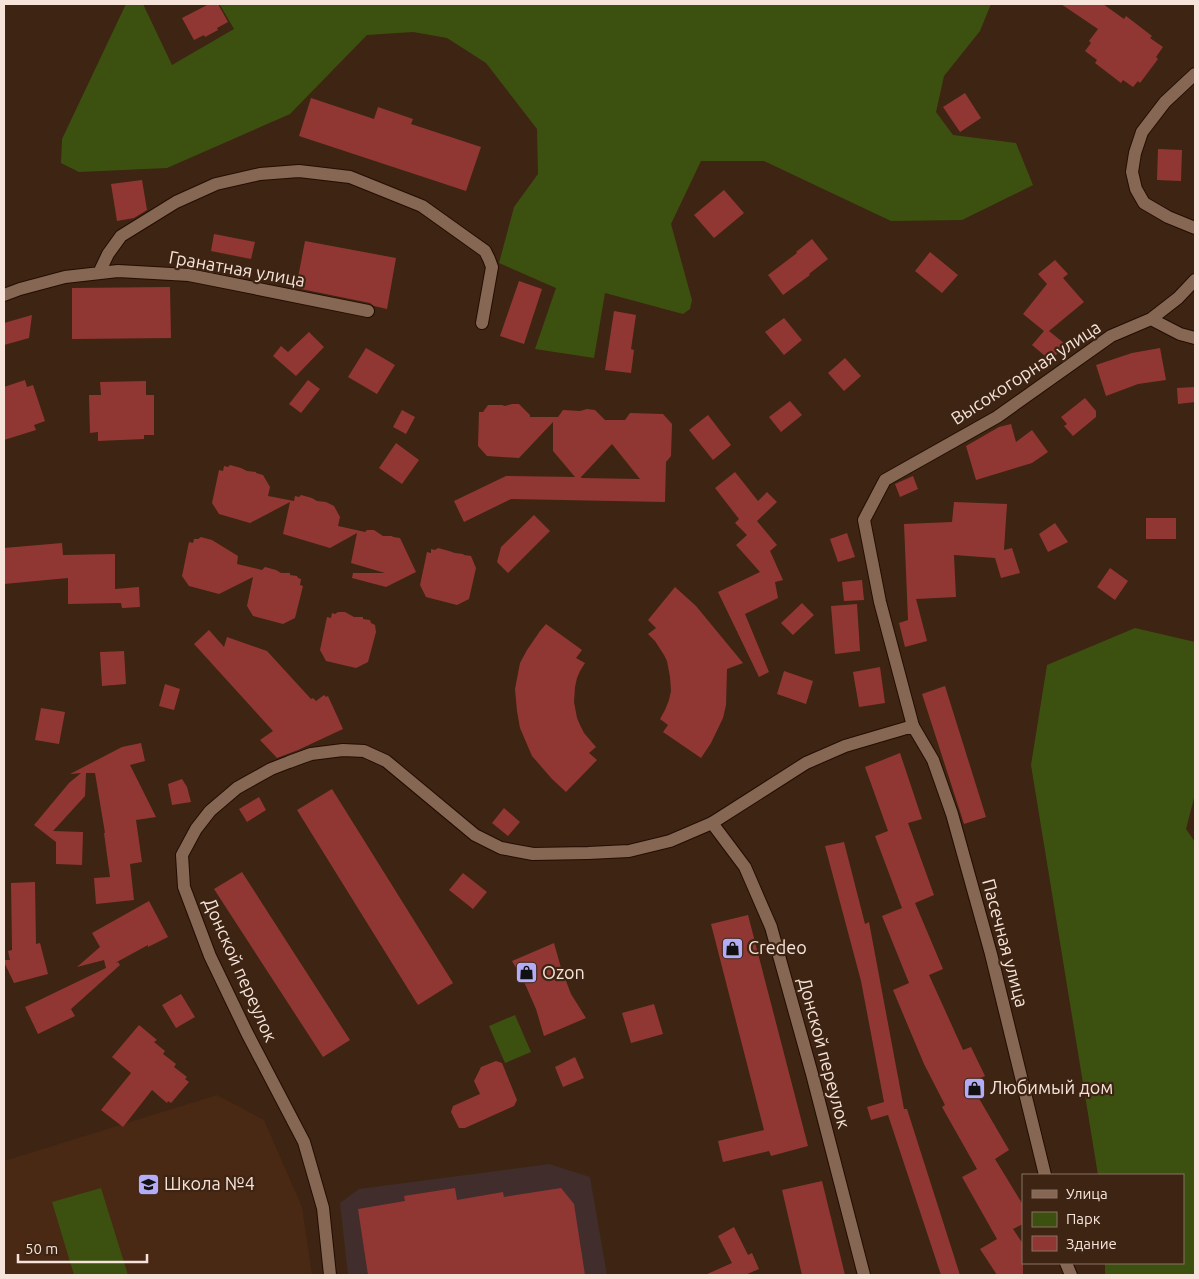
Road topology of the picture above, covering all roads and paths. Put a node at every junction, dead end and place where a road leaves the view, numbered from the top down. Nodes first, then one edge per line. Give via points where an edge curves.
1 (1195, 74) edge
2 (1195, 228) edge
3 (99, 273) junction
4 (1195, 280) edge
5 (4, 294) edge
6 (368, 311) dead end
7 (1151, 319) junction
8 (482, 323) dead end
9 (1195, 338) edge
10 (913, 726) junction
11 (712, 823) junction
12 (1045, 1174) edge
13 (330, 1275) edge
14 (864, 1275) edge

1 - 2 street via 1165,102 1142,132 1132,172 1144,203 1168,218
3 - 5 street, Гранатная улица
3 - 6 street, Гранатная улица via 118,271 190,276
3 - 8 street via 121,236 176,202 216,184 260,174 299,171 350,177 422,206 485,251 492,267
4 - 7 street, Высокогорная улица
7 - 9 street
7 - 10 street, Высокогорная улица via 1111,336 997,417 884,480 864,520 880,602
10 - 11 street, Донской переулок via 845,746 806,763
10 - 12 street, Пасечная улица via 933,760 952,814 991,954
11 - 13 street, Донской переулок via 670,841 629,851 533,854 501,848 475,835 386,761 364,751 343,750 311,754 271,769 237,788 210,811 182,855 184,887 214,964 304,1142 323,1208
11 - 14 street, Донской переулок via 745,867 771,927

